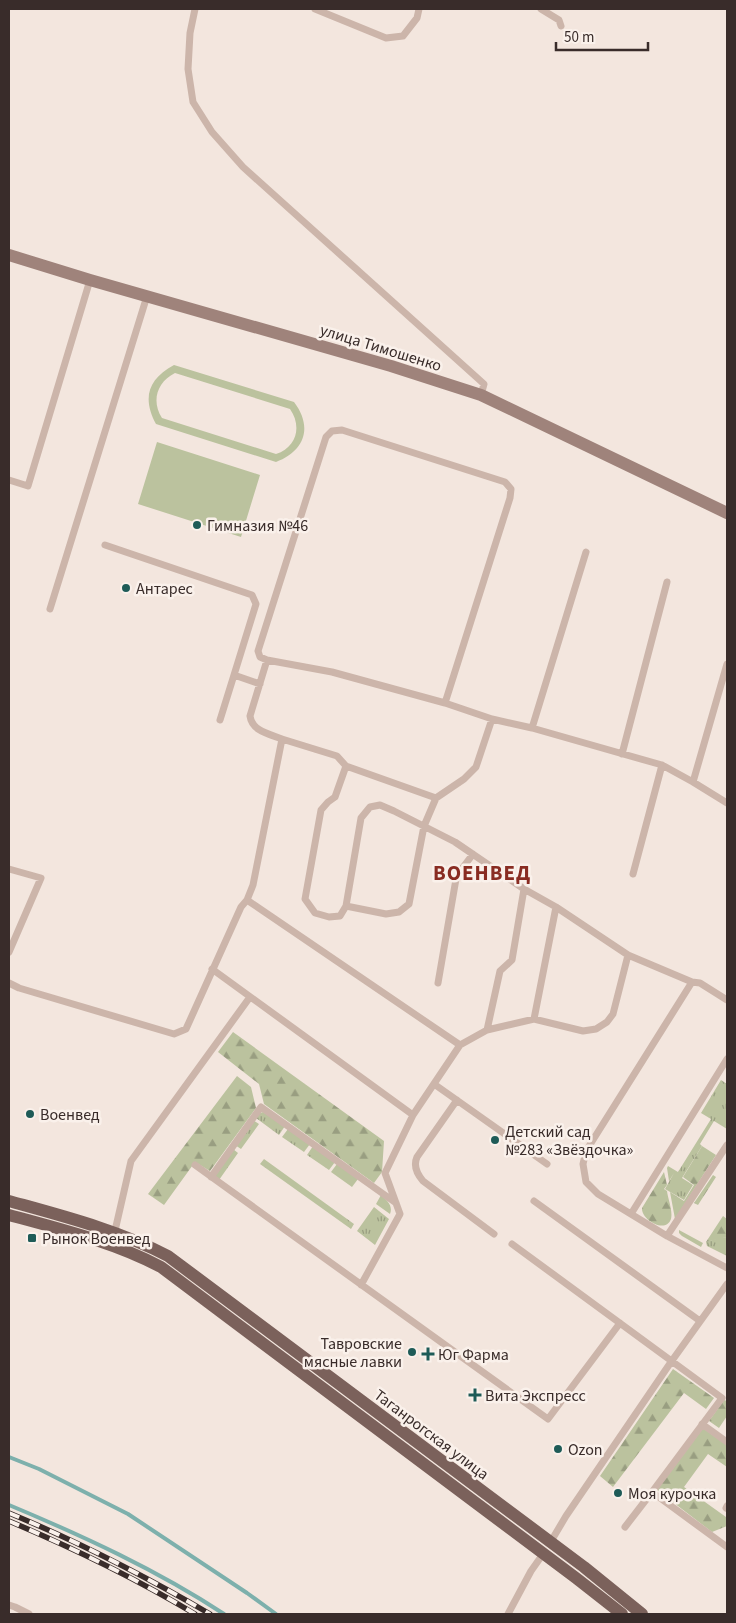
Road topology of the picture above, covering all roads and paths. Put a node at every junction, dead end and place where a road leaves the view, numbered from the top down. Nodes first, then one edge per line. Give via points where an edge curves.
1 (195, 9) edge
2 (316, 9) edge
3 (419, 9) edge
4 (541, 9) edge
5 (561, 26) dead end
6 (9, 254) edge
7 (90, 280) junction
8 (147, 296) junction
9 (481, 395) junction
10 (9, 480) edge
11 (727, 514) edge
12 (105, 546) dead end
13 (586, 552) dead end
14 (667, 582) dead end
15 (50, 609) dead end
16 (267, 660) junction
17 (727, 664) edge
18 (234, 675) junction
19 (260, 684) junction
20 (445, 703) junction
21 (492, 719) junction
22 (220, 720) dead end
23 (532, 728) junction
24 (282, 739) junction
25 (622, 754) junction
26 (662, 765) junction
27 (346, 766) junction
28 (693, 782) junction
29 (436, 798) junction
30 (727, 803) edge
31 (424, 826) junction
32 (472, 854) junction
33 (9, 869) edge
34 (633, 874) dead end
35 (524, 889) junction
36 (247, 900) junction
37 (346, 906) junction
38 (556, 907) junction
39 (9, 952) edge
40 (628, 956) junction
41 (212, 969) junction
42 (692, 982) junction
43 (438, 983) dead end
44 (9, 985) edge
45 (250, 997) junction
46 (727, 1000) edge
47 (534, 1019) junction
48 (487, 1030) junction
49 (460, 1045) junction
50 (727, 1059) edge
51 (434, 1084) junction
52 (457, 1100) junction
53 (413, 1115) junction
54 (727, 1145) edge
55 (547, 1164) dead end
56 (195, 1165) dead end
57 (211, 1177) junction
58 (534, 1200) dead end
59 (9, 1201) edge
60 (396, 1203) junction
61 (631, 1214) junction
62 (9, 1215) edge
63 (115, 1232) junction
64 (494, 1234) dead end
65 (667, 1236) junction
66 (512, 1244) dead end
67 (111, 1245) junction
68 (727, 1268) edge
69 (727, 1284) edge
70 (361, 1285) junction
71 (700, 1322) junction
72 (620, 1323) junction
73 (672, 1362) junction
74 (725, 1398) edge
75 (702, 1424) junction
76 (727, 1442) edge
77 (652, 1492) junction
78 (625, 1528) dead end
79 (727, 1547) edge
80 (547, 1548) junction
81 (9, 1605) edge
82 (29, 1614) edge
83 (508, 1614) edge
84 (622, 1614) edge
85 (642, 1614) edge

1 - 9 lane via 188,69 194,102 212,132 243,167 484,384
2 - 3 lane via 386,38 403,36 417,18
4 - 5 lane via 559,20
6 - 7 street, улица Тимошенко
7 - 8 street, улица Тимошенко
7 - 10 lane via 28,486
8 - 9 street, улица Тимошенко
8 - 15 lane
9 - 11 street, улица Тимошенко
12 - 18 lane via 252,595 256,604
13 - 23 lane
14 - 25 lane
16 - 19 lane
16 - 20 lane via 332,672
16 - 20 lane via 260,657 258,651 326,437 332,431 342,430 505,482 511,489
17 - 28 lane
18 - 19 lane
18 - 22 lane
19 - 24 lane via 250,716 251,723 257,729
20 - 21 lane
21 - 23 lane
21 - 29 lane via 476,767
23 - 25 lane
24 - 27 lane via 337,756
24 - 36 lane via 253,885
25 - 26 lane
26 - 28 lane
26 - 34 lane
27 - 29 lane
27 - 37 lane via 335,797 320,810 305,899 315,913 329,917 340,916
28 - 30 lane
29 - 31 lane
31 - 32 lane
31 - 37 lane via 408,904 399,912 386,914
31 - 37 lane via 380,805 370,807 361,818
32 - 35 lane
32 - 43 lane via 456,879
33 - 39 lane via 41,878
35 - 38 lane
35 - 48 lane via 512,960 500,971
36 - 41 lane via 240,907
36 - 49 lane
38 - 40 lane
38 - 47 lane
40 - 42 lane
40 - 47 lane via 613,1014 607,1022 596,1029 583,1031
41 - 44 lane via 186,1029 174,1034
41 - 45 lane
42 - 46 lane via 700,983
42 - 61 lane via 586,1151 583,1164 586,1182 598,1194
45 - 53 lane
45 - 63 lane via 131,1161
47 - 48 lane
48 - 49 lane
49 - 51 lane
50 - 61 lane
51 - 52 lane
51 - 53 lane
52 - 55 lane
52 - 64 lane via 417,1157 416,1172 423,1181
53 - 60 lane via 385,1173
54 - 65 lane
56 - 57 lane
57 - 60 lane via 261,1107
57 - 70 lane
58 - 71 lane
59 - 63 main road, Таганрогская улица
60 - 70 lane via 400,1214
61 - 65 lane
62 - 67 main road, Таганрогская улица
63 - 67 lane
63 - 80 main road, Таганрогская улица via 168,1256
65 - 68 lane
66 - 72 lane
67 - 80 main road, Таганрогская улица via 161,1267
69 - 71 lane
70 - 72 lane via 548,1419
71 - 73 lane
72 - 73 lane
73 - 74 lane
73 - 80 lane
74 - 75 lane
75 - 76 lane
75 - 77 lane
77 - 78 lane
77 - 79 lane
80 - 83 lane
80 - 84 main road, Таганрогская улица
80 - 85 main road, Таганрогская улица via 584,1567
81 - 82 lane

